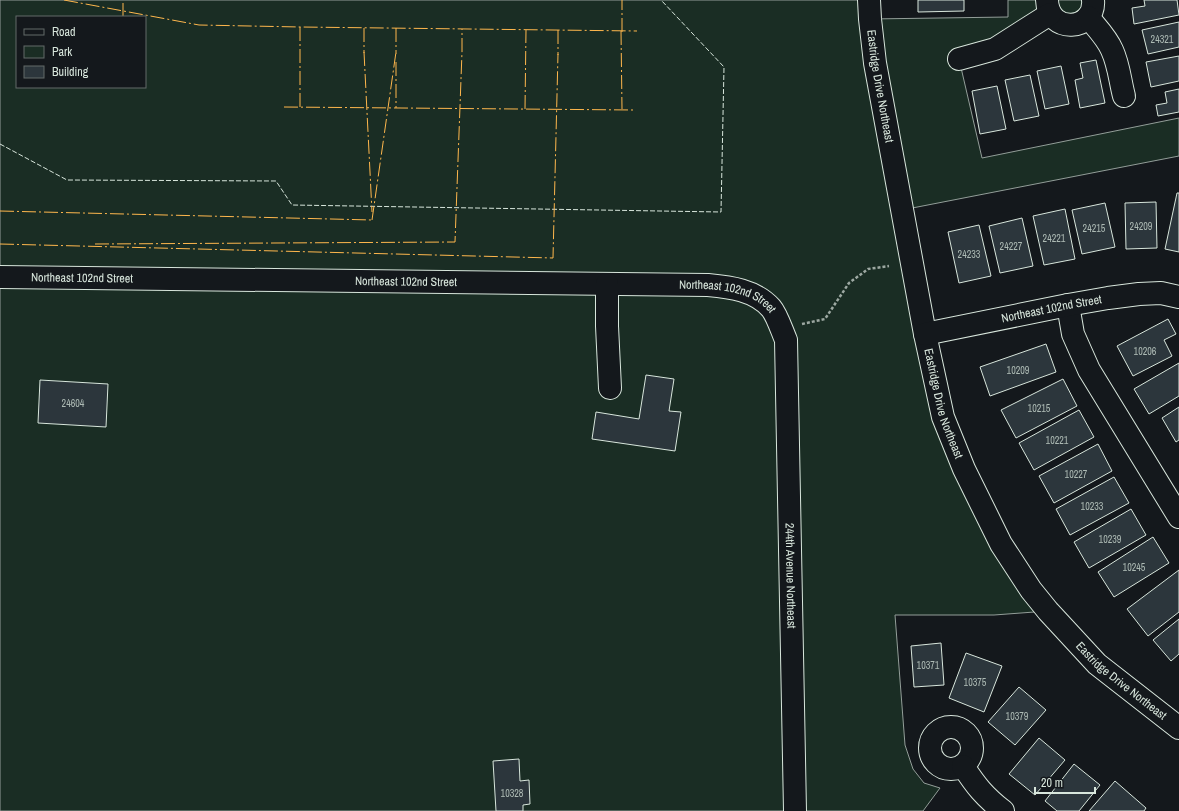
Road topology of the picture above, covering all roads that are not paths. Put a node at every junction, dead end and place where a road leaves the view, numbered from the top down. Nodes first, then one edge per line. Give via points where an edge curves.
1 (869, 0) edge
2 (1049, 7) edge
3 (1091, 9) edge
4 (959, 59) dead end
5 (1124, 96) dead end
6 (0, 277) edge
7 (607, 284) junction
8 (1179, 297) edge
9 (1068, 305) junction
10 (783, 334) joint
11 (925, 334) junction
12 (610, 388) dead end
13 (1179, 517) edge
14 (1179, 728) edge
15 (963, 766) dead end
16 (795, 811) edge
17 (1003, 811) edge

1 - 11 street, Eastridge Drive Northeast via 875,63
2 - 3 street via 1054,19 1068,25 1083,22
2 - 4 street via 995,49
3 - 5 street via 1112,49
6 - 7 street, Northeast 102nd Street
7 - 10 street, Northeast 102nd Street via 732,287 755,296 772,309
7 - 12 street
8 - 9 street, Northeast 102nd Street via 1161,293 1139,294
9 - 11 street, Northeast 102nd Street
9 - 13 street via 1073,334 1089,370
10 - 16 street, 244th Avenue Northeast
11 - 14 street, Eastridge Drive Northeast via 943,417 964,469 1001,544 1048,612 1097,664
15 - 17 street via 976,786

